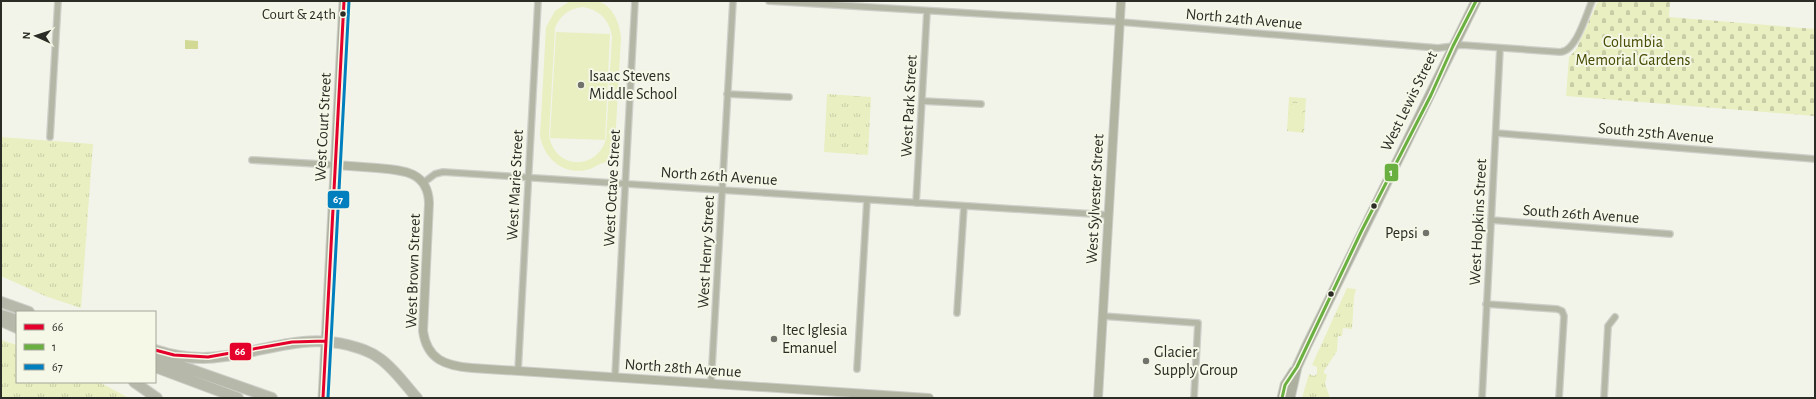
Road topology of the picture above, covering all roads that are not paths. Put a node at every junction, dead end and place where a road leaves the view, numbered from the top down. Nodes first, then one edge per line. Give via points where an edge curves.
1 (58, 1) edge
2 (344, 1) edge
3 (538, 1) edge
4 (635, 1) edge
5 (733, 1) edge
6 (769, 1) edge
7 (781, 1) edge
8 (1121, 1) edge
9 (1476, 1) edge
10 (1592, 1) edge
11 (927, 11) junction
12 (1120, 22) junction
13 (1453, 46) junction
14 (1500, 48) junction
15 (727, 94) junction
16 (789, 97) dead end
17 (922, 101) junction
18 (981, 104) dead end
19 (1496, 133) junction
20 (50, 137) dead end
21 (1815, 159) edge
22 (252, 160) dead end
23 (336, 165) junction
24 (528, 178) junction
25 (423, 183) junction
26 (625, 184) junction
27 (722, 190) junction
28 (867, 200) junction
29 (916, 203) junction
30 (964, 206) junction
31 (1108, 215) junction
32 (1491, 220) junction
33 (1670, 234) dead end
34 (1, 302) edge
35 (1486, 304) junction
36 (26, 311) edge
37 (958, 313) dead end
38 (1, 315) edge
39 (1102, 316) junction
40 (1615, 317) dead end
41 (16, 320) edge
42 (1, 321) edge
43 (16, 328) edge
44 (326, 341) junction
45 (156, 350) edge
46 (156, 357) edge
47 (437, 359) joint
48 (156, 367) edge
49 (1297, 367) junction
50 (857, 369) dead end
51 (518, 371) junction
52 (615, 377) junction
53 (135, 383) edge
54 (712, 384) junction
55 (1285, 385) junction
56 (323, 397) edge
57 (157, 398) edge
58 (238, 398) edge
59 (272, 398) edge
60 (417, 398) edge
61 (929, 398) edge
62 (1098, 398) edge
63 (1194, 398) edge
64 (1275, 398) edge
65 (1282, 398) edge
66 (1290, 398) edge
67 (1482, 398) edge
68 (1559, 398) edge
69 (1604, 398) edge

1 - 20 street
2 - 23 main road, West Court Street
3 - 24 street, West Marie Street
4 - 26 street, West Octave Street
5 - 15 street, West Henry Street
6 - 7 street, North 24th Avenue
7 - 11 street, North 24th Avenue
8 - 12 street, West Sylvester Street
9 - 13 main road, West Lewis Street
10 - 14 street, North 24th Avenue via 1574,44 1567,50 1560,52
11 - 12 street, North 24th Avenue
11 - 17 street, West Park Street
12 - 13 street, North 24th Avenue via 1438,48
12 - 31 street, West Sylvester Street
13 - 14 street, North 24th Avenue
13 - 49 main road, West Lewis Street
14 - 19 street, West Hopkins Street
15 - 16 street
15 - 27 street, West Henry Street
17 - 18 street
17 - 29 street, West Park Street
19 - 21 street, South 25th Avenue
19 - 32 street, West Hopkins Street
22 - 23 street
23 - 25 street via 403,170
23 - 44 main road, West Court Street
24 - 25 street, North 26th Avenue via 441,172
24 - 26 street, North 26th Avenue
24 - 51 street, West Marie Street
25 - 47 street, West Brown Street via 428,191 429,203 423,331 427,346
26 - 27 street, North 26th Avenue
26 - 52 street, West Octave Street
27 - 28 street, North 26th Avenue
27 - 54 street, West Henry Street
28 - 29 street, North 26th Avenue
28 - 50 street
29 - 30 street, North 26th Avenue
30 - 31 street, North 26th Avenue
30 - 37 street
31 - 39 street, West Sylvester Street
32 - 33 street, South 26th Avenue
32 - 35 street, West Hopkins Street
34 - 36 highway
35 - 67 street, West Hopkins Street
35 - 68 street via 1562,311 1564,316
38 - 41 highway
39 - 62 street, West Sylvester Street
39 - 63 street via 1198,323
40 - 69 street via 1608,326
42 - 43 highway
44 - 45 highway via 292,342 209,358
44 - 56 main road, West Court Street
44 - 60 highway via 363,350 378,357
46 - 59 highway
47 - 51 street, North 28th Avenue via 455,366
48 - 58 highway
49 - 55 main road, West Lewis Street
49 - 66 main road, West Lewis Street
51 - 52 street, North 28th Avenue
52 - 54 street, North 28th Avenue
53 - 57 highway
54 - 61 street, North 28th Avenue
55 - 64 main road
55 - 65 main road, West Lewis Street

